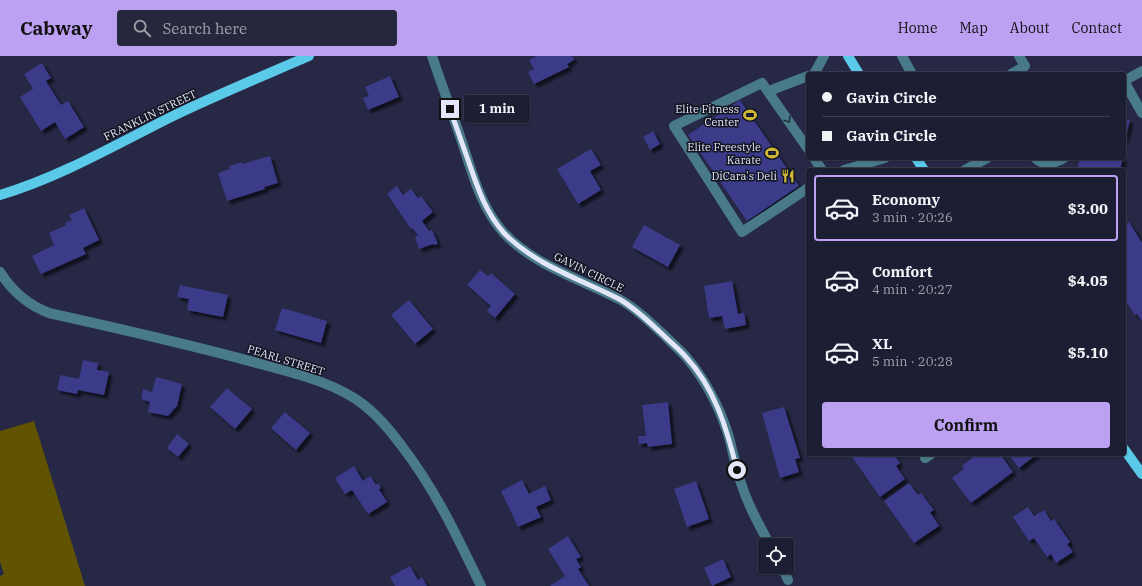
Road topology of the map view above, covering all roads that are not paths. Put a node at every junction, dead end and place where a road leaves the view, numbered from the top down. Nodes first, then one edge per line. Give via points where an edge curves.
1 (309, 56) edge
2 (432, 56) edge
3 (824, 56) edge
4 (848, 56) edge
5 (902, 56) edge
6 (1019, 56) edge
7 (1142, 71) edge
8 (815, 72) edge
9 (858, 72) edge
10 (911, 72) edge
11 (1014, 72) edge
12 (806, 77) edge
13 (1126, 80) edge
14 (1126, 85) edge
15 (769, 91) junction
16 (1142, 113) edge
17 (806, 146) edge
18 (878, 160) edge
19 (983, 160) edge
20 (1038, 160) edge
21 (1059, 160) edge
22 (851, 168) edge
23 (969, 168) edge
24 (806, 189) edge
25 (0, 195) edge
26 (0, 272) edge
27 (1126, 452) edge
28 (1142, 474) edge
29 (766, 538) edge
30 (785, 574) edge
31 (788, 580) dead end
32 (481, 586) edge

1 - 25 main road, FRANKLIN STREET via 172,116 70,168
2 - 29 street, GAVIN CIRCLE via 481,197 493,219 515,244 530,255 620,300 637,312 685,356 710,390 719,410 740,482
3 - 8 street
4 - 9 main road
5 - 10 street
6 - 11 street via 1025,66
7 - 13 street
12 - 15 street
14 - 16 street
15 -> 17 street
15 - 24 street via 762,83 674,126 742,232
18 - 22 street
19 - 23 street
20 - 21 street via 1050,164
26 - 32 street, PEARL STREET via 21,297 49,314 184,343 252,361 336,388 358,400 382,422 422,473 452,525
27 - 28 main road
30 - 31 street

